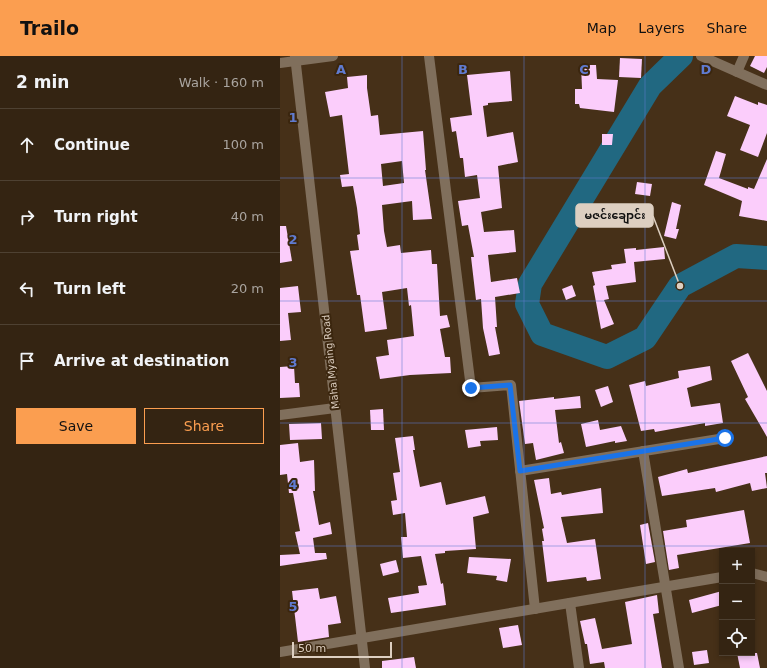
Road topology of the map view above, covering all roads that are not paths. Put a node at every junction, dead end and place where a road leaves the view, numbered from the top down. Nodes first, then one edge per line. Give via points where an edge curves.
1 (334, 56) edge
2 (429, 56) edge
3 (701, 56) edge
4 (744, 56) edge
5 (296, 59) edge
6 (280, 63) edge
7 (735, 71) junction
8 (767, 84) edge
9 (335, 408) junction
10 (280, 415) edge
11 (725, 438) dead end
12 (644, 451) junction
13 (520, 471) junction
14 (755, 574) edge
15 (719, 576) edge
16 (767, 577) edge
17 (666, 585) junction
18 (570, 603) junction
19 (535, 608) junction
20 (361, 638) junction
21 (280, 652) edge
22 (365, 668) edge
23 (579, 668) edge
24 (679, 668) edge

1 - 5 street
2 - 13 street via 471,388 510,385
3 - 7 street
4 - 7 street
5 - 6 street
5 - 9 street, Maha Myaing Road
7 - 8 street
9 - 10 street
9 - 20 street, Maha Myaing Road
11 - 12 street
12 - 13 street
12 - 17 street
13 - 19 street
14 - 16 street
15 - 17 street
17 - 18 street
17 - 24 street
18 - 19 street
18 - 23 street
19 - 20 street
20 - 21 street
20 - 22 street, Maha Myaing Road

